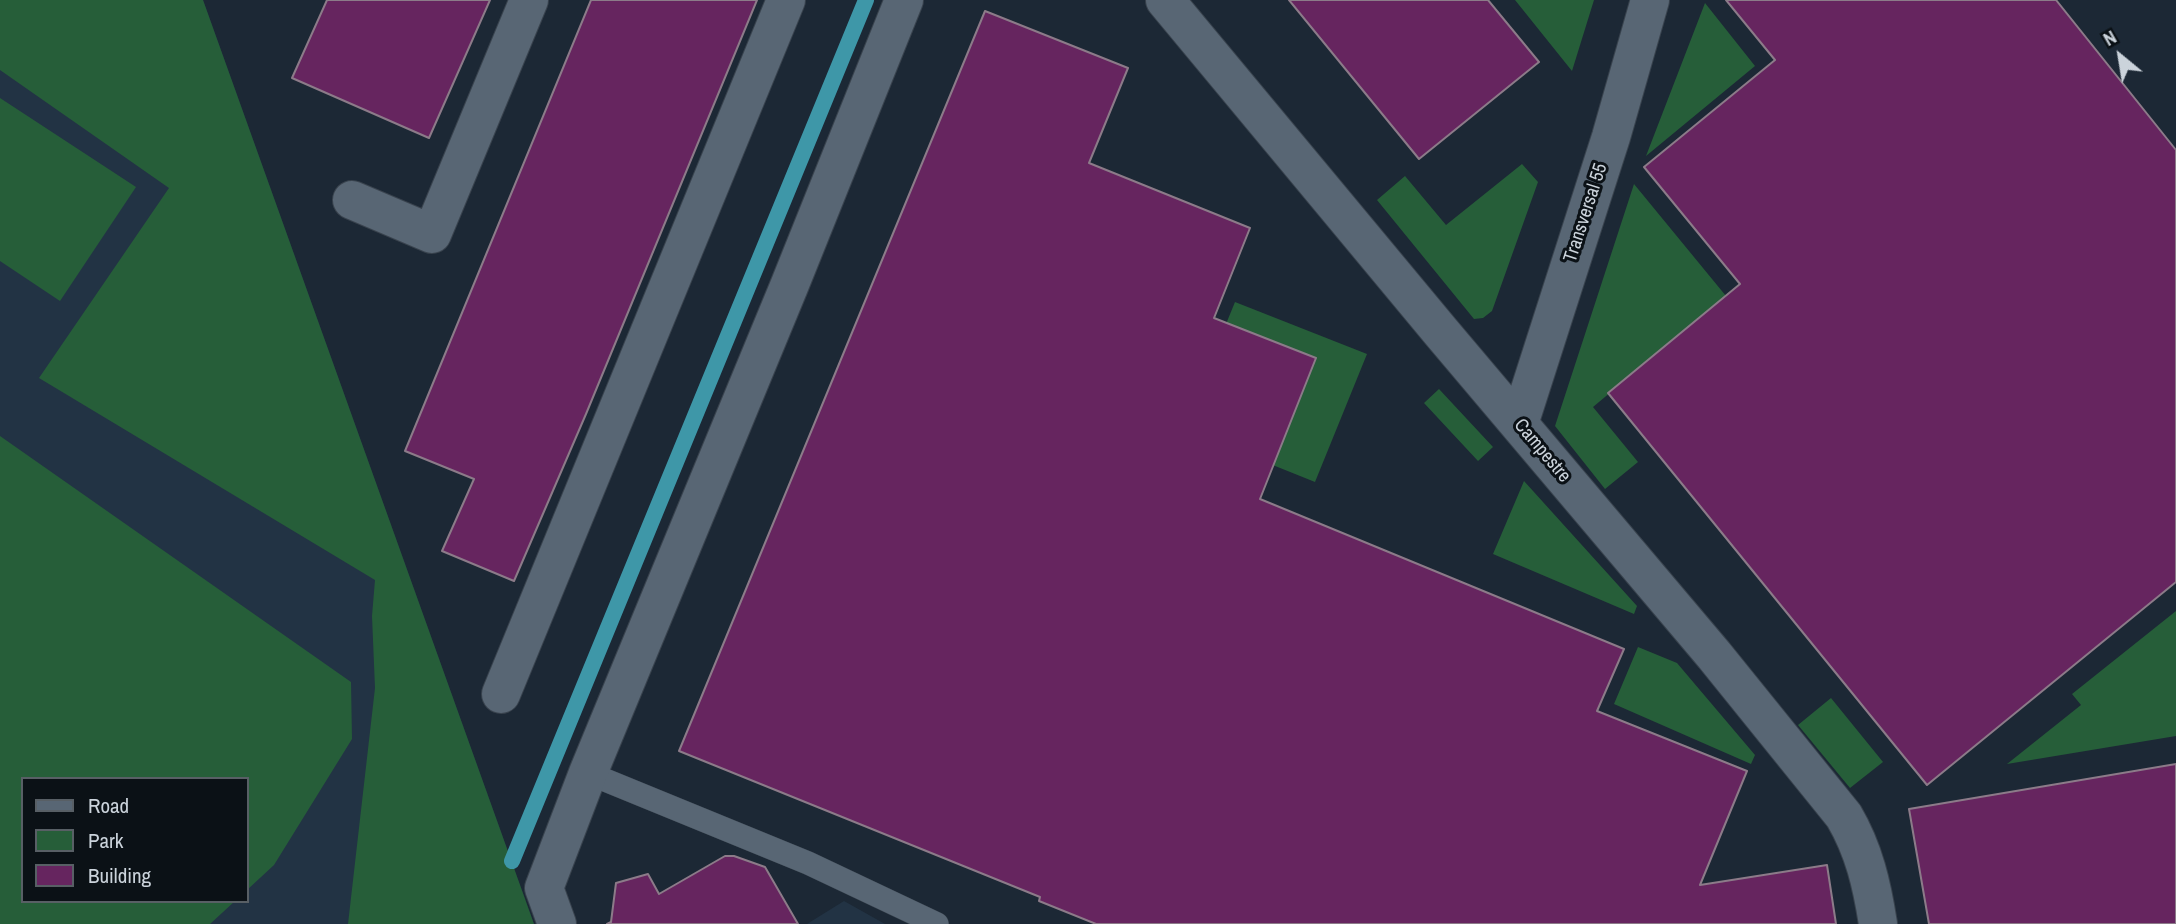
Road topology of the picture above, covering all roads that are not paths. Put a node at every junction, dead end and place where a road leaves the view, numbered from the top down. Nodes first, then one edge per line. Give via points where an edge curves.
1 (529, 0) edge
2 (786, 0) edge
3 (904, 0) edge
4 (1165, 0) edge
5 (1650, 0) edge
6 (352, 200) dead end
7 (1518, 424) junction
8 (501, 694) dead end
9 (588, 773) junction
10 (557, 924) edge
11 (937, 924) edge
12 (1878, 924) edge

1 - 6 street via 432,234
2 - 8 street
3 - 9 street
4 - 7 street, Campestre
5 - 7 street, Transversal 55
7 - 12 street, Campestre via 1844,816 1872,884
9 - 10 street via 544,888
9 - 11 lane via 807,863

